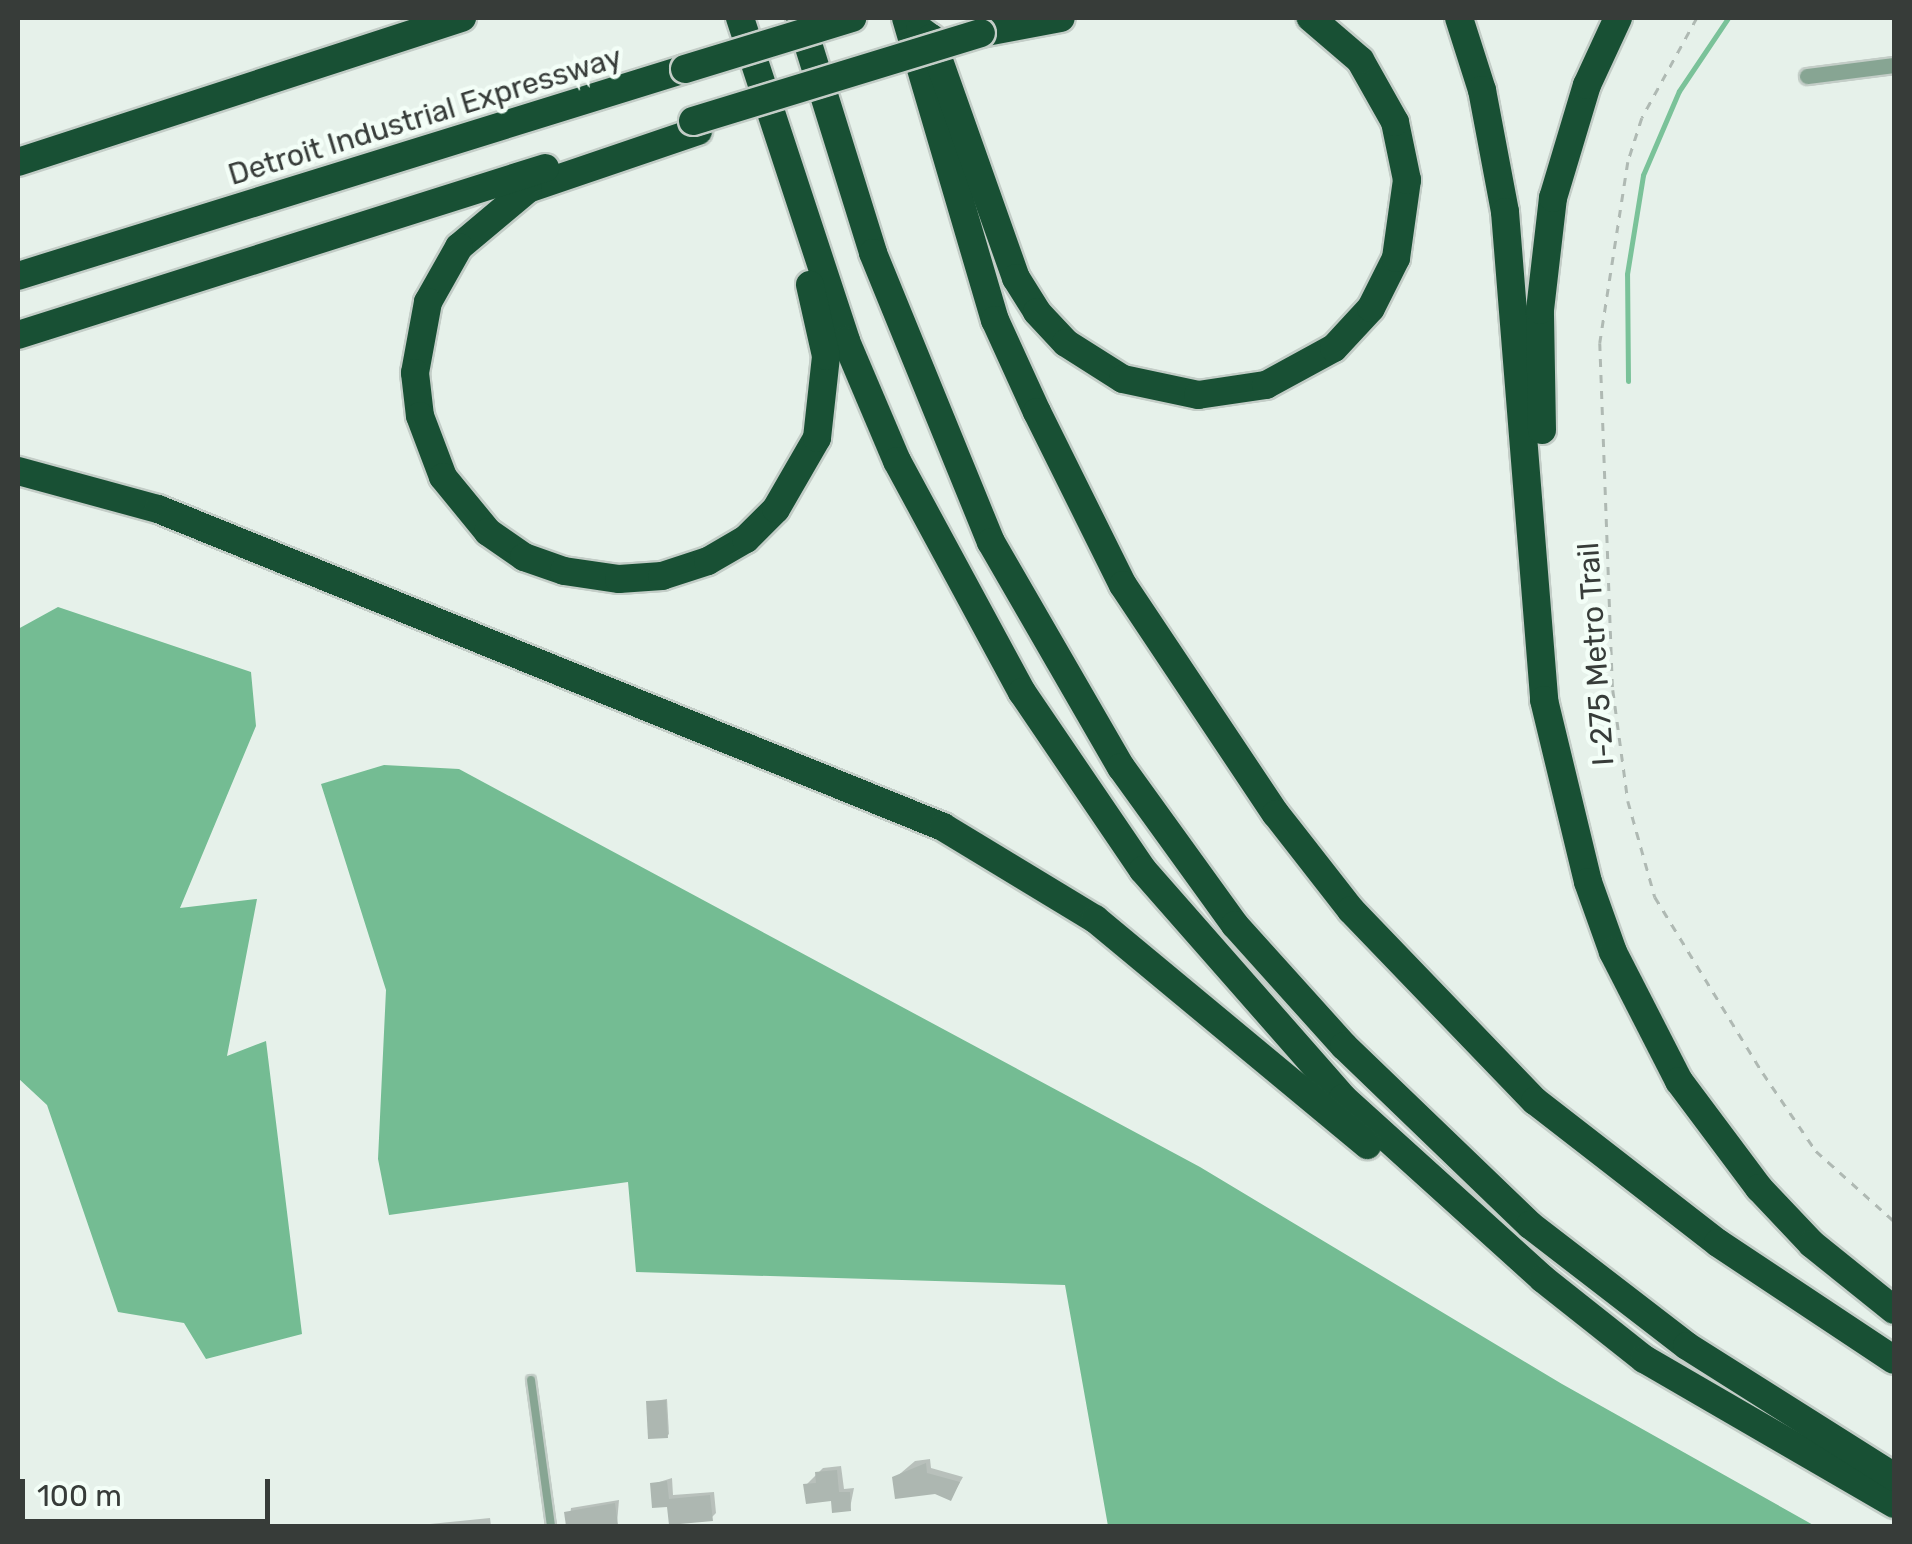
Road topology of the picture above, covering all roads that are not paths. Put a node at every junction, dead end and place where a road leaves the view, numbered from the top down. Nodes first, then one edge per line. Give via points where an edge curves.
1 (462, 18) edge
2 (800, 18) edge
3 (852, 18) edge
4 (906, 18) edge
5 (1027, 18) edge
6 (1060, 18) edge
7 (1311, 18) edge
8 (1459, 18) edge
9 (1618, 18) edge
10 (741, 20) edge
11 (981, 32) junction
12 (1894, 65) edge
13 (1808, 76) dead end
14 (695, 126) junction
15 (18, 162) edge
16 (18, 276) edge
17 (18, 335) edge
18 (18, 471) edge
19 (1557, 756) junction
20 (1542, 1279) junction
21 (1894, 1310) edge
22 (1894, 1360) edge
23 (531, 1380) dead end
24 (1894, 1477) edge
25 (1894, 1504) edge
26 (552, 1526) edge

1 - 15 highway
2 - 24 highway via 879,269 991,542 1121,767 1235,925 1344,1046 1530,1224 1686,1346
3 - 16 highway, Detroit Industrial Expressway, bridge
4 - 7 highway via 931,38 1016,278 1037,312 1066,344 1123,380 1198,396 1266,385 1334,348 1371,308 1396,258 1408,180 1395,122 1360,60
4 - 22 highway via 994,320 1123,584 1276,814 1351,910 1535,1101 1718,1243
5 - 11 highway
6 - 11 highway
8 - 19 highway via 1482,90 1505,212 1544,700
9 - 19 highway via 1566,144 1552,198 1540,310
10 - 14 highway via 826,356 816,438 776,509 746,539 708,562 662,576 619,579 524,557 462,503 429,446 415,373 428,302 460,247 528,189
10 - 20 highway via 846,340 925,519 1022,692 1143,870 1281,1034
11 - 14 highway, bridge
12 - 13 street
14 - 17 highway
18 - 20 highway via 158,510 892,804 986,850 1095,919 1490,1248
19 - 21 highway via 1613,952 1680,1080 1759,1188 1812,1244
20 - 25 highway via 1644,1359
23 - 26 lane

